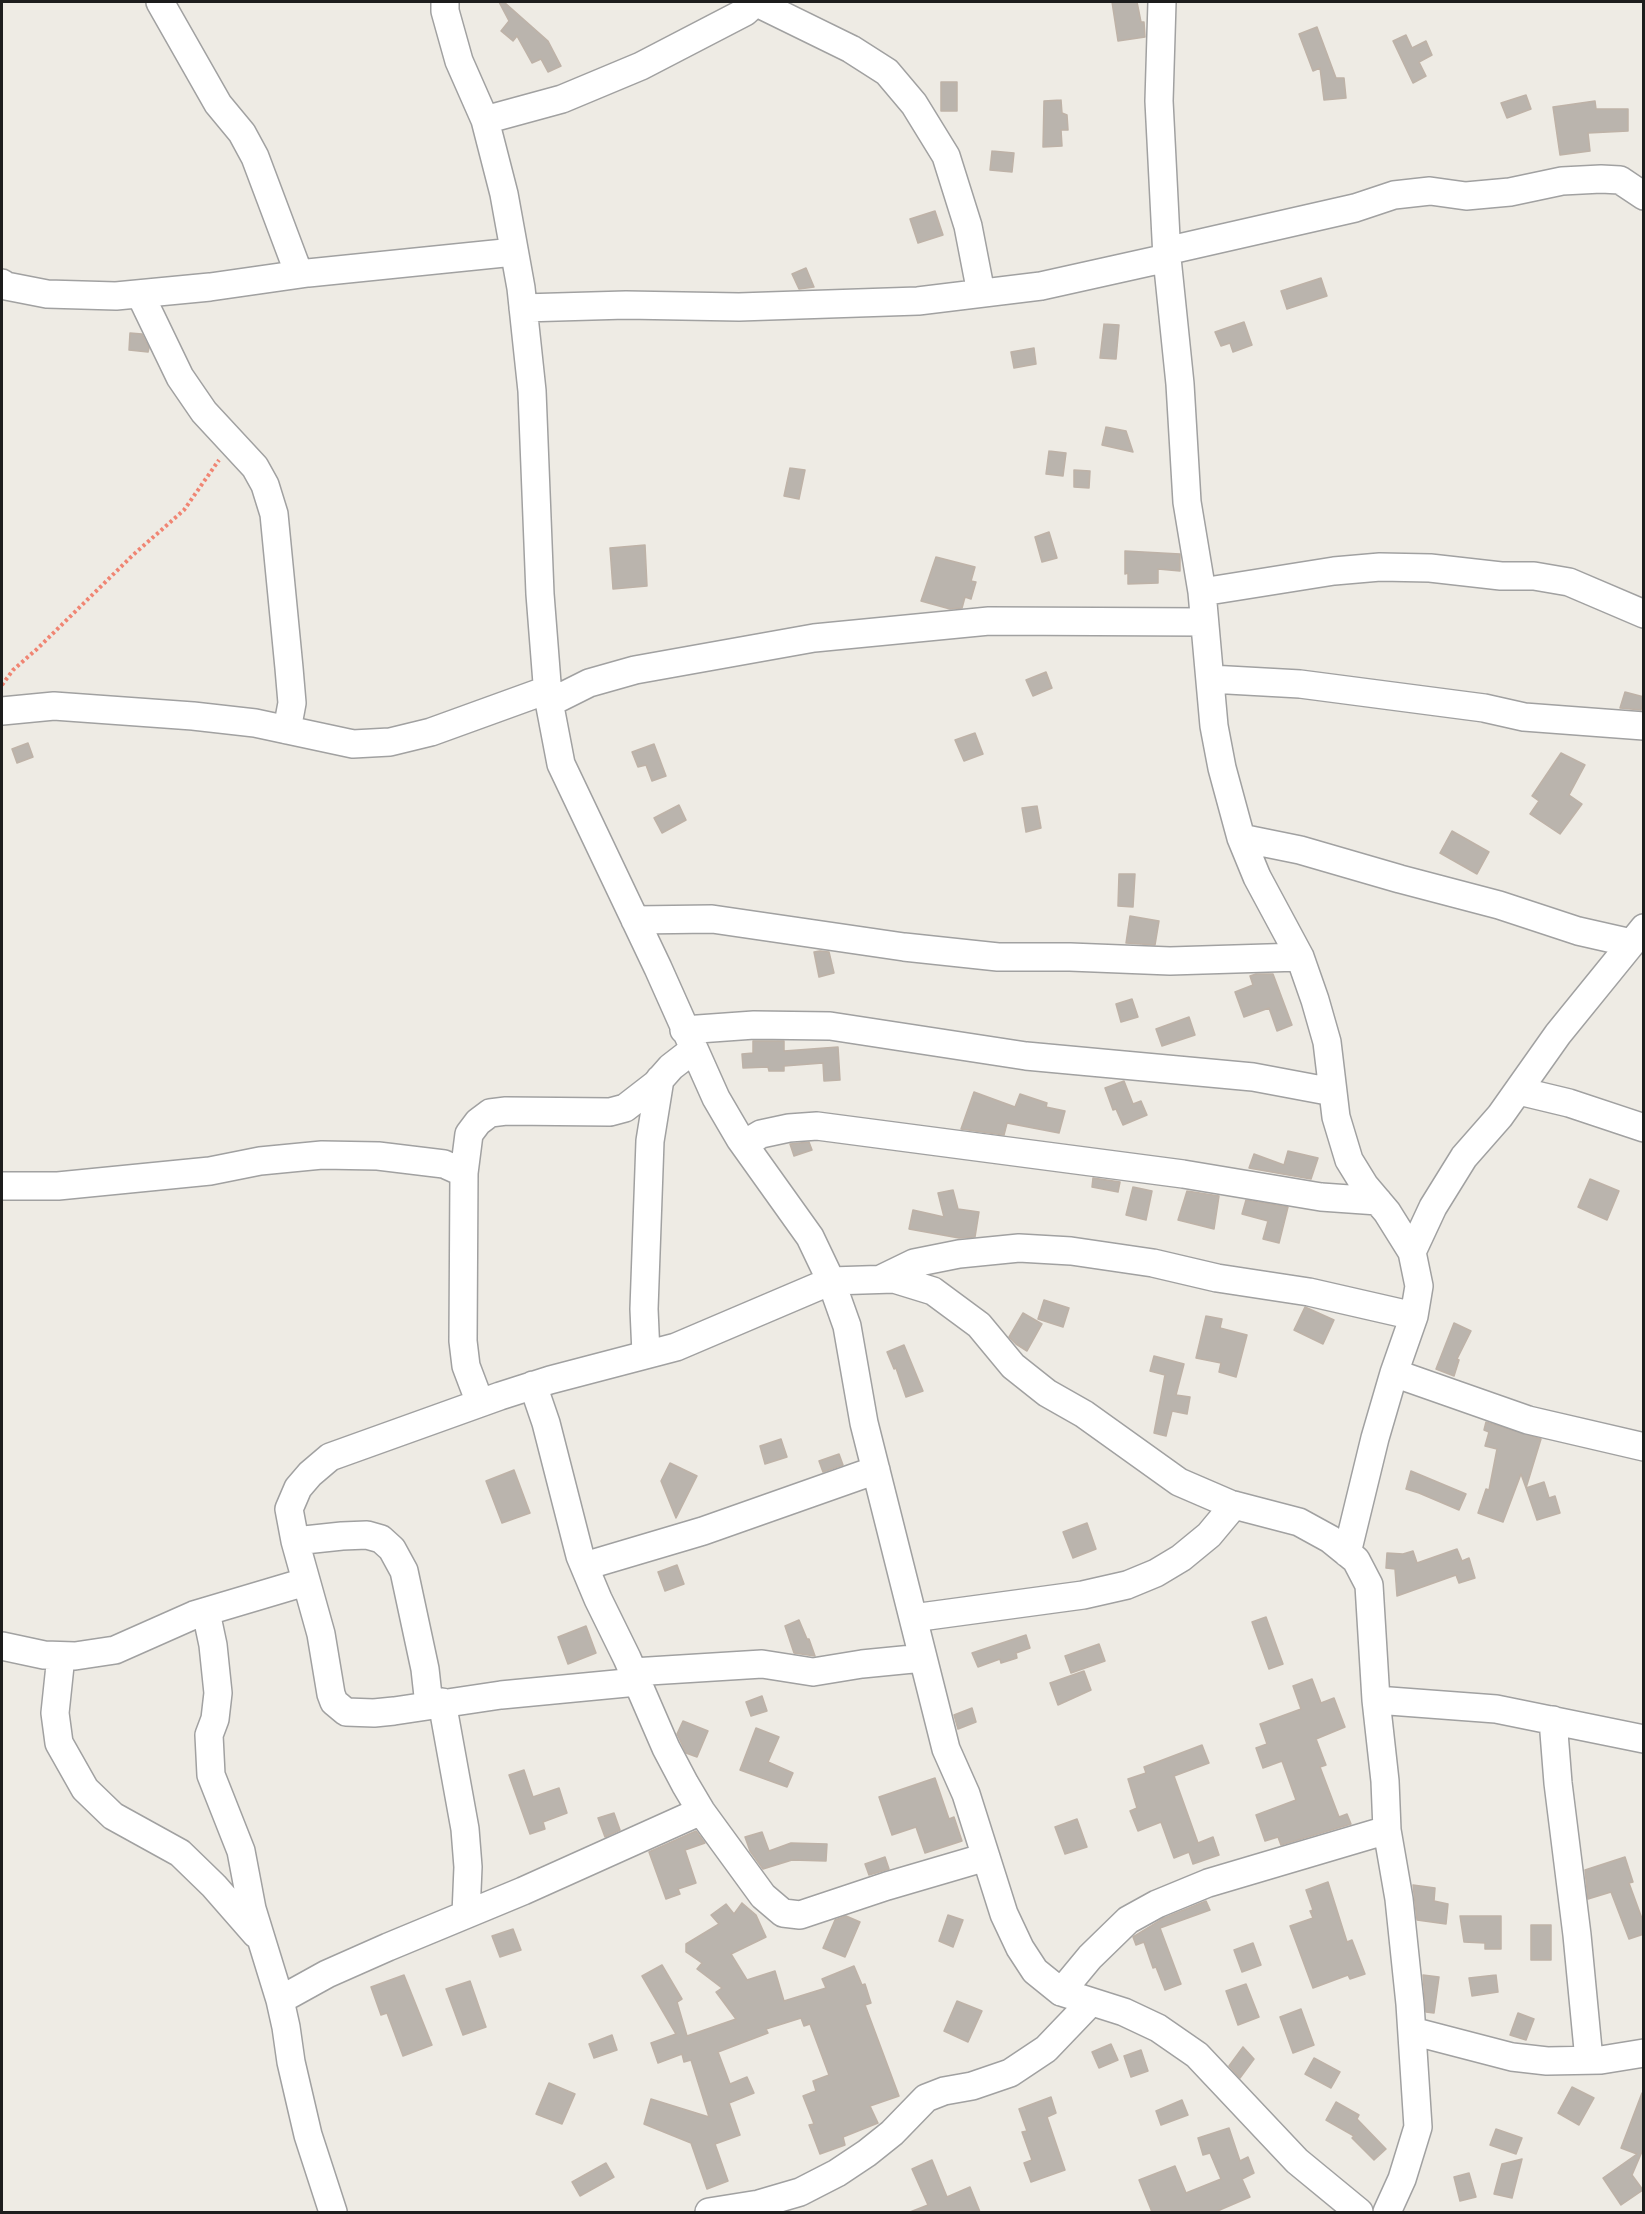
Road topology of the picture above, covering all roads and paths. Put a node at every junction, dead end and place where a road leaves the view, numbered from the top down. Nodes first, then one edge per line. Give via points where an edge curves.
1 (160, 2) edge
2 (446, 2) edge
3 (755, 2) edge
4 (1162, 2) edge
5 (485, 120) junction
6 (1644, 196) edge
7 (514, 252) junction
8 (1166, 255) junction
9 (299, 274) junction
10 (2, 283) edge
11 (981, 293) junction
12 (140, 294) junction
13 (523, 308) junction
14 (231, 442) junction
15 (1202, 592) junction
16 (1644, 614) edge
17 (1204, 622) junction
18 (1210, 680) junction
19 (2, 685) edge
20 (548, 697) junction
21 (2, 711) edge
22 (1644, 726) edge
23 (287, 730) junction
24 (1241, 838) junction
25 (636, 921) junction
26 (1637, 936) edge
27 (1300, 957) junction
28 (688, 1040) junction
29 (660, 1079) junction
30 (1519, 1091) junction
31 (1333, 1092) junction
32 (1644, 1128) edge
33 (744, 1144) junction
34 (464, 1173) junction
35 (2, 1186) edge
36 (1378, 1201) junction
37 (1412, 1252) junction
38 (881, 1279) junction
39 (831, 1281) junction
40 (1414, 1316) junction
41 (646, 1354) junction
42 (1394, 1373) junction
43 (533, 1385) junction
44 (480, 1403) junction
45 (1644, 1447) edge
46 (876, 1470) junction
47 (1234, 1505) junction
48 (295, 1541) junction
49 (1347, 1553) junction
50 (585, 1566) junction
51 (305, 1582) junction
52 (206, 1612) junction
53 (913, 1618) junction
54 (2, 1646) edge
55 (61, 1656) junction
56 (923, 1658) junction
57 (635, 1677) junction
58 (1376, 1701) junction
59 (436, 1703) junction
60 (1553, 1720) junction
61 (1644, 1739) edge
62 (701, 1811) junction
63 (1387, 1830) junction
64 (986, 1857) junction
65 (466, 1914) junction
66 (263, 1942) junction
67 (1061, 1992) junction
68 (280, 2000) junction
69 (1091, 2002) junction
70 (1412, 2031) junction
71 (1644, 2053) edge
72 (1589, 2060) junction
73 (1352, 2211) edge
74 (333, 2212) edge
75 (709, 2212) edge
76 (1388, 2212) edge

1 - 9 street via 255,157
2 - 5 street via 459,61
3 - 5 street via 745,12 642,66 562,99
3 - 11 street via 851,49 887,72 915,104 946,156 968,226
4 - 8 street via 1159,101
5 - 7 street
6 - 8 street via 1620,180 1602,179 1466,196 1430,191 1394,195
7 - 9 street
7 - 13 street
8 - 11 street via 1041,286
8 - 15 street via 1180,384 1187,502
9 - 12 street
10 - 12 street via 47,294
11 - 13 street via 906,301 740,307
12 - 14 street via 180,377
13 - 20 street via 532,390
14 - 19 path via 184,510 13,670
14 - 23 street via 255,467 274,514 292,703
15 - 16 street via 1334,571 1430,568 1569,582
15 - 17 street
17 - 18 street
17 - 20 street via 989,621 814,638 635,670
18 - 22 street via 1300,684 1484,708 1524,717
18 - 24 street via 1222,768
20 - 23 street via 390,742 354,744
20 - 25 street via 561,764
21 - 23 street via 54,706 193,716
24 - 26 street via 1300,850 1578,931
24 - 27 street
25 - 27 street via 712,919 998,957
25 - 28 street
26 - 30 street via 1558,1034
27 - 31 street via 1327,1042
28 - 29 street
28 - 31 street via 754,1025 830,1026 1026,1056 1253,1077
28 - 33 street
29 - 34 street via 625,1108 610,1112 490,1113 469,1134
29 - 41 street via 650,1141
30 - 32 street via 1569,1102
30 - 37 street via 1464,1157 1433,1206
31 - 36 street via 1349,1160
33 - 36 street via 761,1134 817,1126 1183,1174 1321,1197
33 - 39 street via 810,1237
34 - 35 street via 444,1164 389,1157 322,1155 58,1186
34 - 44 street via 463,1341 466,1366
36 - 37 street
37 - 40 street via 1419,1286
38 - 39 street
38 - 40 street via 915,1263 959,1254 1019,1248 1071,1251 1309,1292
38 - 47 street via 933,1291 979,1325 1013,1366 1047,1392 1179,1482
39 - 41 street via 676,1347
39 - 46 street via 847,1326
40 - 42 street
41 - 43 street
42 - 45 street via 1528,1420
42 - 49 street
43 - 44 street
43 - 50 street
44 - 48 street via 330,1457 298,1488 289,1509
46 - 50 street via 703,1531
46 - 53 street
47 - 49 street via 1299,1522
47 - 53 street via 1209,1535 1181,1558 1127,1585 1083,1595
48 - 51 street
48 - 59 street via 367,1535 381,1539 392,1550 404,1571
49 - 58 street via 1356,1560 1369,1585
50 - 57 street
51 - 52 street
51 - 59 street via 321,1634 331,1694 339,1707 346,1712 374,1713
52 - 55 street via 115,1650
52 - 66 street via 218,1693 209,1735 211,1775 241,1851
53 - 56 street
54 - 55 street
55 - 66 street via 55,1713 59,1743 85,1789 113,1816 180,1853
56 - 57 street via 813,1672 762,1664
56 - 64 street via 946,1749 966,1794
57 - 59 street
57 - 62 street via 666,1748
58 - 60 street via 1496,1709
58 - 63 street
59 - 65 street via 465,1829
60 - 61 street
60 - 72 street
62 - 64 street via 763,1896 783,1913 800,1915 827,1908
62 - 65 street
63 - 67 street via 1208,1883 1157,1904 1128,1920
63 - 70 street via 1399,1899
64 - 67 street via 1004,1914 1020,1948 1035,1971
65 - 68 street via 327,1974
66 - 68 street
67 - 69 street
68 - 74 street via 308,2135
69 - 73 street via 1158,2028 1197,2055 1298,2161
69 - 75 street via 1046,2049 1010,2073 926,2098 892,2133 837,2173 800,2192
70 - 72 street via 1512,2057
70 - 76 street via 1418,2127
71 - 72 street

